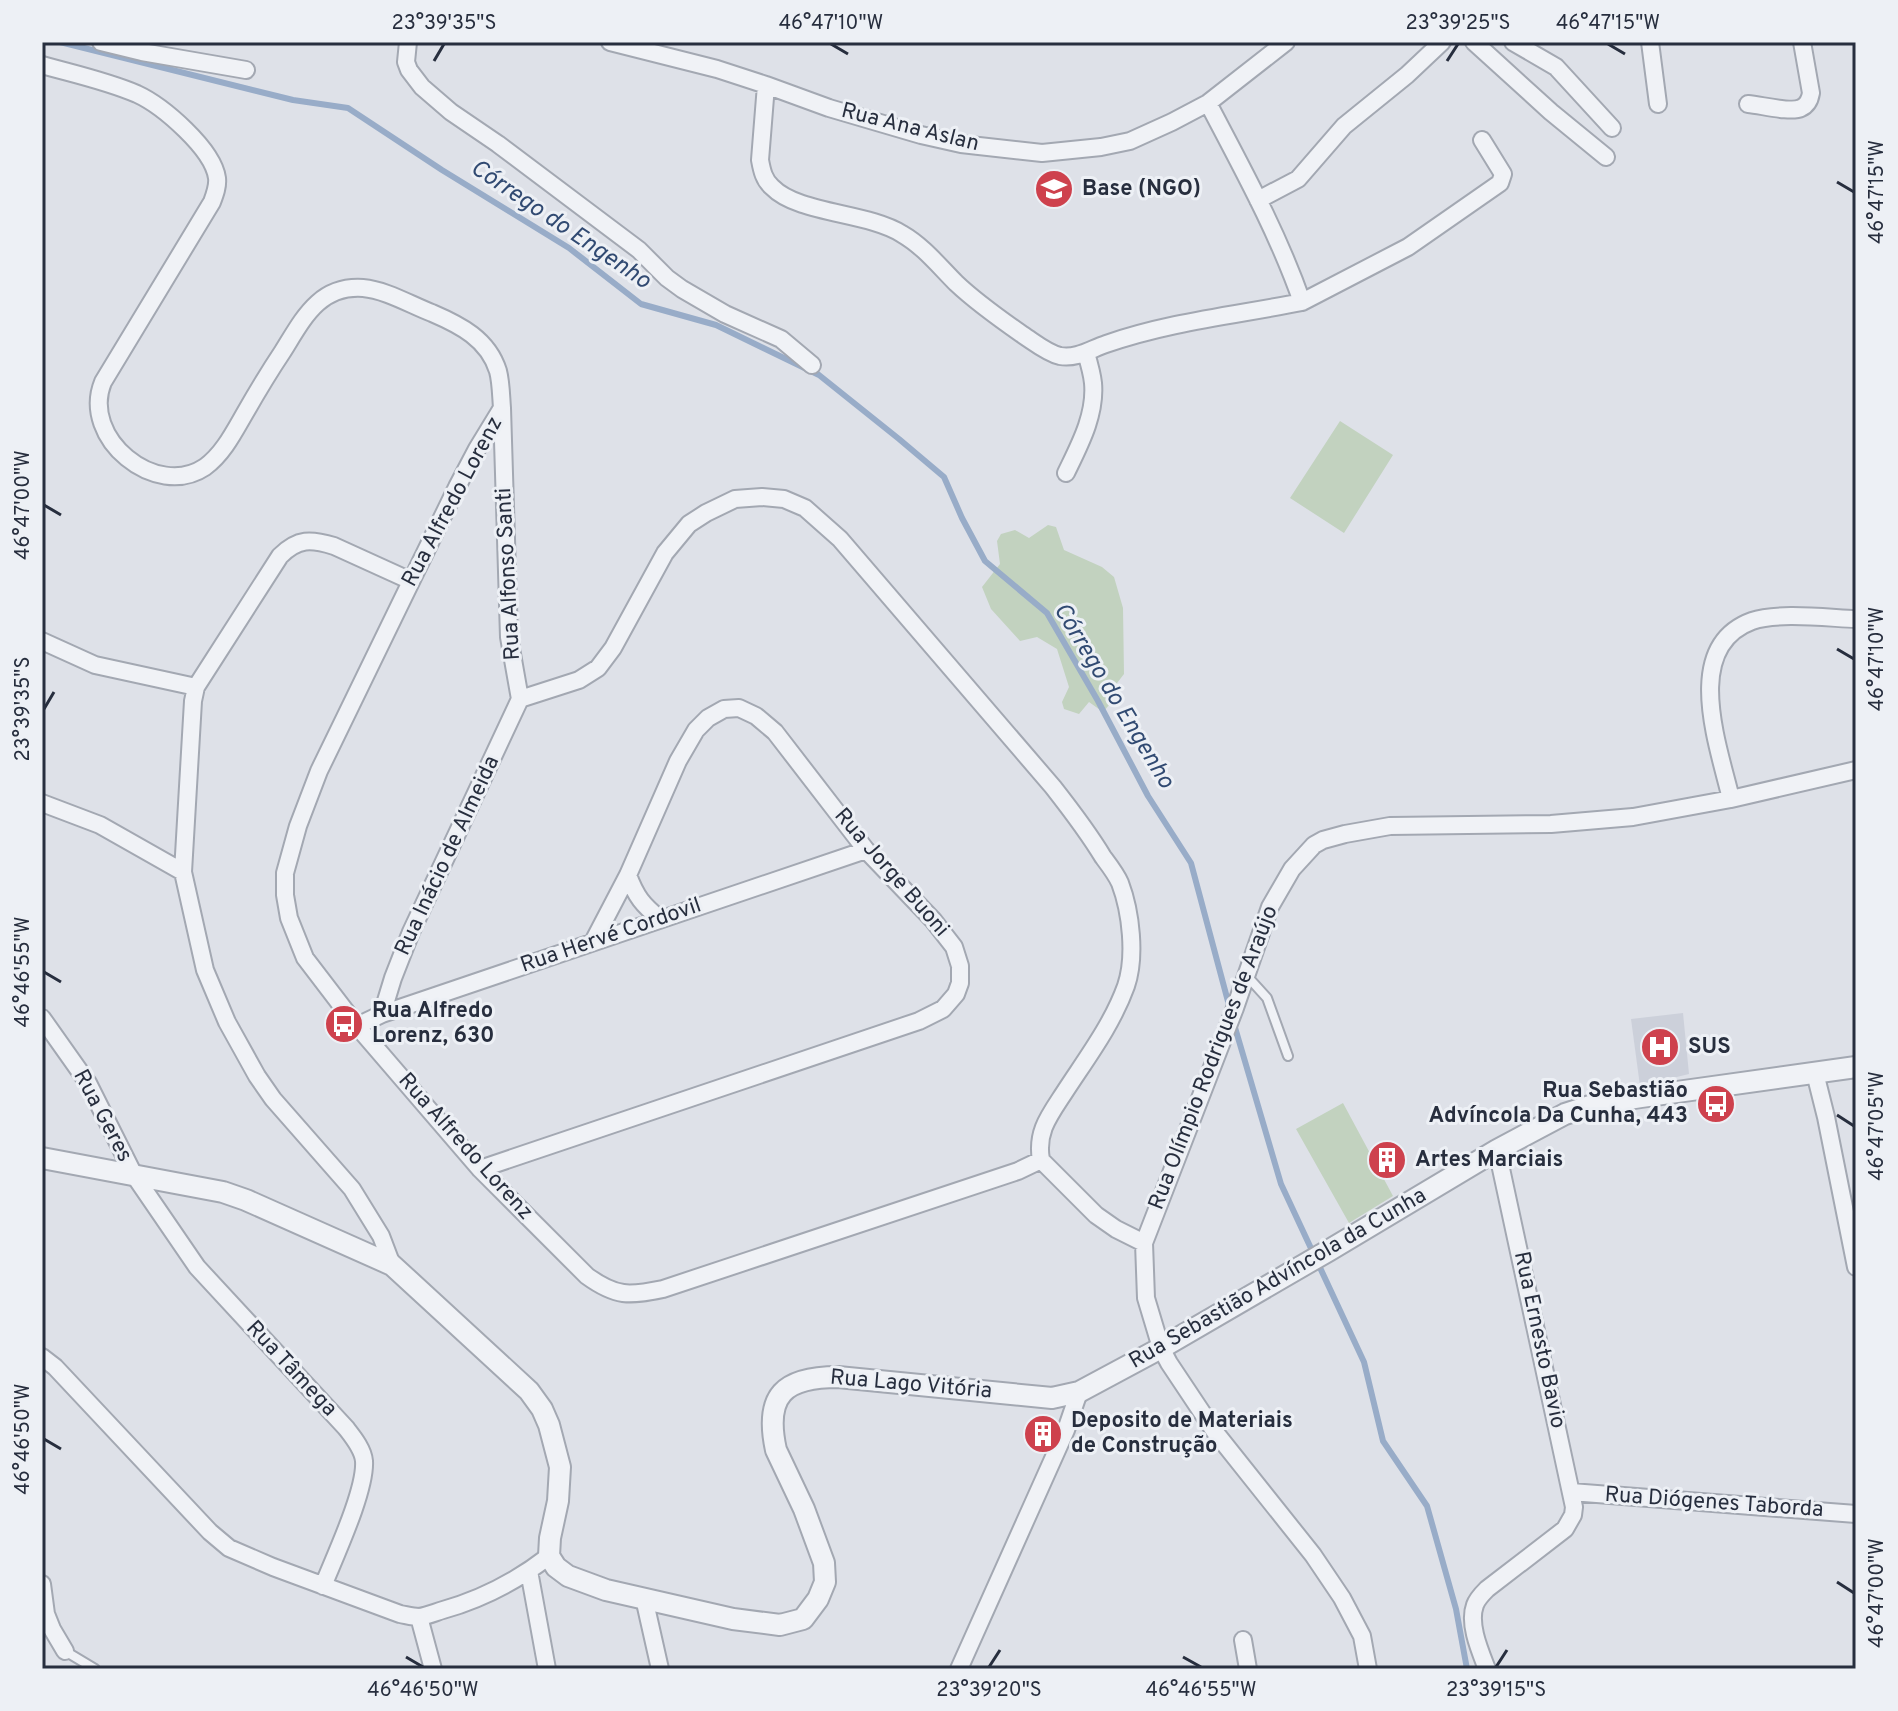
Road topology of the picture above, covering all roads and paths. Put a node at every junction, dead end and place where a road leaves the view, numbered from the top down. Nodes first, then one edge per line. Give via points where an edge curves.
1 (101, 42) edge
2 (408, 42) edge
3 (610, 42) edge
4 (1286, 42) edge
5 (1442, 42) edge
6 (1474, 42) edge
7 (1513, 42) edge
8 (1650, 42) edge
9 (1802, 42) edge
10 (42, 65) edge
11 (246, 70) dead end
12 (766, 85) junction
13 (1208, 103) junction
14 (1658, 104) dead end
15 (1748, 104) dead end
16 (1612, 128) dead end
17 (1482, 140) dead end
18 (1606, 157) dead end
19 (1258, 200) junction
20 (1302, 302) junction
21 (1086, 353) junction
22 (812, 365) dead end
23 (502, 408) junction
24 (1066, 473) dead end
25 (411, 581) junction
26 (1856, 619) edge
27 (42, 641) edge
28 (196, 687) junction
29 (520, 699) junction
30 (1856, 770) edge
31 (1731, 799) junction
32 (42, 803) edge
33 (866, 850) junction
34 (183, 872) junction
35 (628, 875) junction
36 (660, 919) junction
37 (593, 942) junction
38 (1246, 975) junction
39 (382, 1014) junction
40 (42, 1018) edge
41 (357, 1026) junction
42 (1288, 1056) dead end
43 (1856, 1067) edge
44 (1815, 1073) junction
45 (1497, 1150) junction
46 (42, 1158) edge
47 (1041, 1160) junction
48 (480, 1169) junction
49 (134, 1175) junction
50 (1144, 1243) junction
51 (392, 1265) junction
52 (1856, 1267) edge
53 (1161, 1348) junction
54 (42, 1357) edge
55 (1079, 1392) junction
56 (1571, 1492) junction
57 (1856, 1514) edge
58 (549, 1556) junction
59 (529, 1571) junction
60 (42, 1584) edge
61 (323, 1586) junction
62 (644, 1598) junction
63 (419, 1617) junction
64 (1243, 1640) dead end
65 (65, 1651) joint
66 (95, 1669) edge
67 (433, 1669) edge
68 (547, 1669) edge
69 (660, 1669) edge
70 (959, 1669) edge
71 (1248, 1669) edge
72 (1368, 1669) edge
73 (1487, 1669) edge

1 - 11 street
2 - 22 street via 409,70 451,112 639,250 682,289 781,339
3 - 12 street, Rua Ana Aslan
4 - 13 street, Rua Ana Aslan
5 - 19 street via 1344,126 1298,179
6 - 18 street
7 - 16 street via 1556,67
8 - 14 street
9 - 15 street via 1811,98 1803,108
10 - 23 street, Rua Alfonso Santi via 140,95 199,143 217,175 212,202 98,395 105,432 125,457 153,472 181,477 208,464 234,432 307,312 346,288 376,290 477,338 498,371
12 - 13 street, Rua Ana Aslan via 921,135 1042,153 1130,141
12 - 21 street via 760,160 772,188 795,201 905,235 1026,337 1059,356
13 - 19 street
17 - 20 street via 1503,174 1495,187 1408,247
19 - 20 street
20 - 21 street via 1148,332
21 - 24 street via 1093,403
23 - 25 street, Rua Alfredo Lorenz
23 - 29 street, Rua Alfonso Santi via 509,637
25 - 28 street via 321,542 290,546
25 - 41 street, Rua Alfredo Lorenz via 319,771 285,873 289,918 305,958
26 - 31 street via 1753,620 1725,641 1714,659 1710,694
27 - 28 street via 95,665
28 - 34 street
29 - 39 street, Rua Inácio de Almeida via 411,932
29 - 47 street via 579,680 598,668 665,553 689,524 735,499 784,499 805,508 840,539 1053,787 1119,881 1132,959 1126,984 1112,1018 1041,1132
30 - 31 street, Rua Olímpio Rodrigues de Araújo
31 - 38 street, Rua Olímpio Rodrigues de Araújo via 1633,817 1390,826 1323,840 1286,878
32 - 34 street via 100,825
33 - 35 street, Rua Jorge Buoni via 775,732 739,708 724,709 696,730 678,761
33 - 36 street, Rua Hervé Cordovil
33 - 48 street, Rua Jorge Buoni via 954,947 960,983 943,1009
34 - 51 street via 205,970 227,1022 273,1099 352,1189
35 - 36 street via 640,901
35 - 37 street, Rua Jorge Buoni
36 - 37 street, Rua Hervé Cordovil
37 - 39 street, Rua Hervé Cordovil
38 - 42 lane via 1267,998
38 - 50 street, Rua Olímpio Rodrigues de Araújo
39 - 41 street, Rua Hervé Cordovil
40 - 49 street, Rua Geres via 88,1083
41 - 48 street, Rua Alfredo Lorenz
43 - 44 street, Rua Sebastião Advíncola da Cunha
44 - 45 street, Rua Sebastião Advíncola da Cunha via 1596,1104
44 - 52 street
45 - 53 street, Rua Sebastião Advíncola da Cunha
45 - 56 street, Rua Ernesto Bavio
46 - 49 street
47 - 48 street, Rua Alfredo Lorenz via 635,1295 615,1292 587,1276
47 - 50 street via 1096,1215
49 - 51 street via 246,1200
49 - 61 street, Rua Tâmega via 197,1267 346,1428 364,1458 357,1498
50 - 53 street, Rua Olímpio Rodrigues de Araújo via 1146,1298
51 - 58 street via 542,1409 560,1467
53 - 55 street, Rua Sebastião Advíncola da Cunha
53 - 72 street, Rua Olímpio Rodrigues de Araújo via 1215,1432 1342,1598 1362,1636
54 - 61 street via 229,1548
55 - 62 street, Rua Lago Vitória via 1052,1398 838,1377 800,1380 786,1388 771,1422 776,1450 819,1543 825,1582 818,1599 803,1619 780,1625
55 - 70 street
56 - 57 street, Rua Diógenes Taborda
56 - 73 street, Rua Ernesto Bavio via 1573,1515 1565,1529 1476,1601 1472,1615
58 - 59 street
58 - 62 street, Rua Lago Vitória via 568,1576
59 - 63 street via 457,1606
59 - 68 street
60 - 65 street via 46,1614
61 - 63 street
62 - 69 street
63 - 67 street
64 - 71 street
65 - 66 lane

